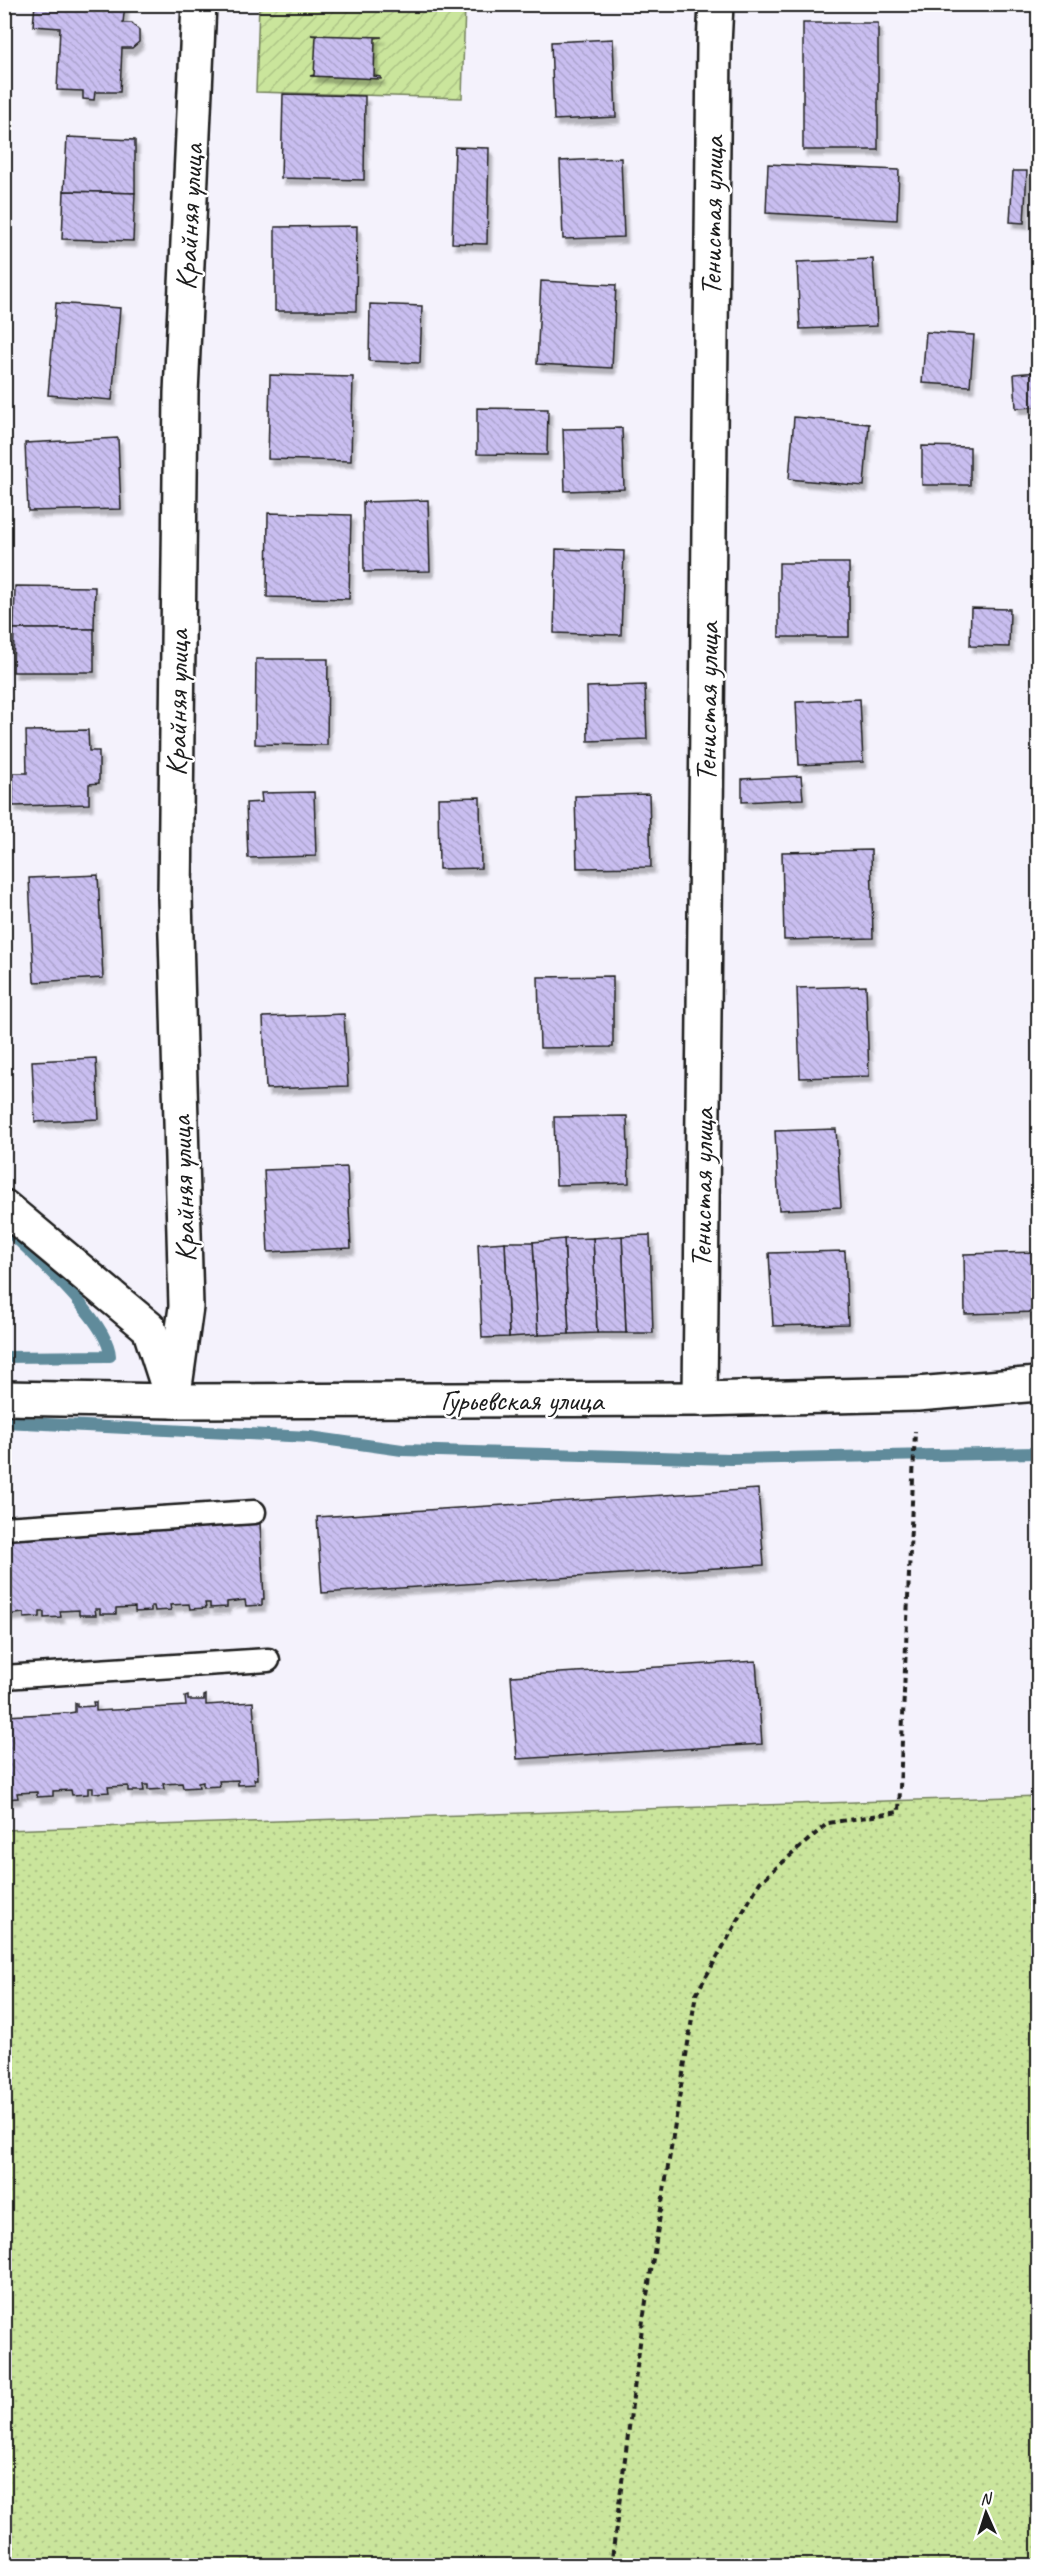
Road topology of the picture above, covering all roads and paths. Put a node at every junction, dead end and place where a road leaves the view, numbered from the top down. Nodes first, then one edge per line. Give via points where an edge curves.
1 (199, 4) edge
2 (716, 4) edge
3 (4, 1207) edge
4 (1038, 1384) edge
5 (4, 1398) edge
6 (700, 1399) junction
7 (173, 1401) junction
8 (915, 1436) dead end
9 (254, 1512) dead end
10 (4, 1528) edge
11 (268, 1660) dead end
12 (4, 1677) edge
13 (611, 2565) edge

1 - 7 street, Крайняя улица via 181,393 175,898 186,1307
2 - 6 street, Тенистая улица
3 - 7 street via 149,1328
4 - 6 street, Гурьевская улица via 917,1394
5 - 7 street, Гурьевская улица
6 - 7 street, Гурьевская улица
8 - 13 path via 899,1812 828,1823 760,1882 696,1994 643,2320
9 - 10 lane
11 - 12 lane

